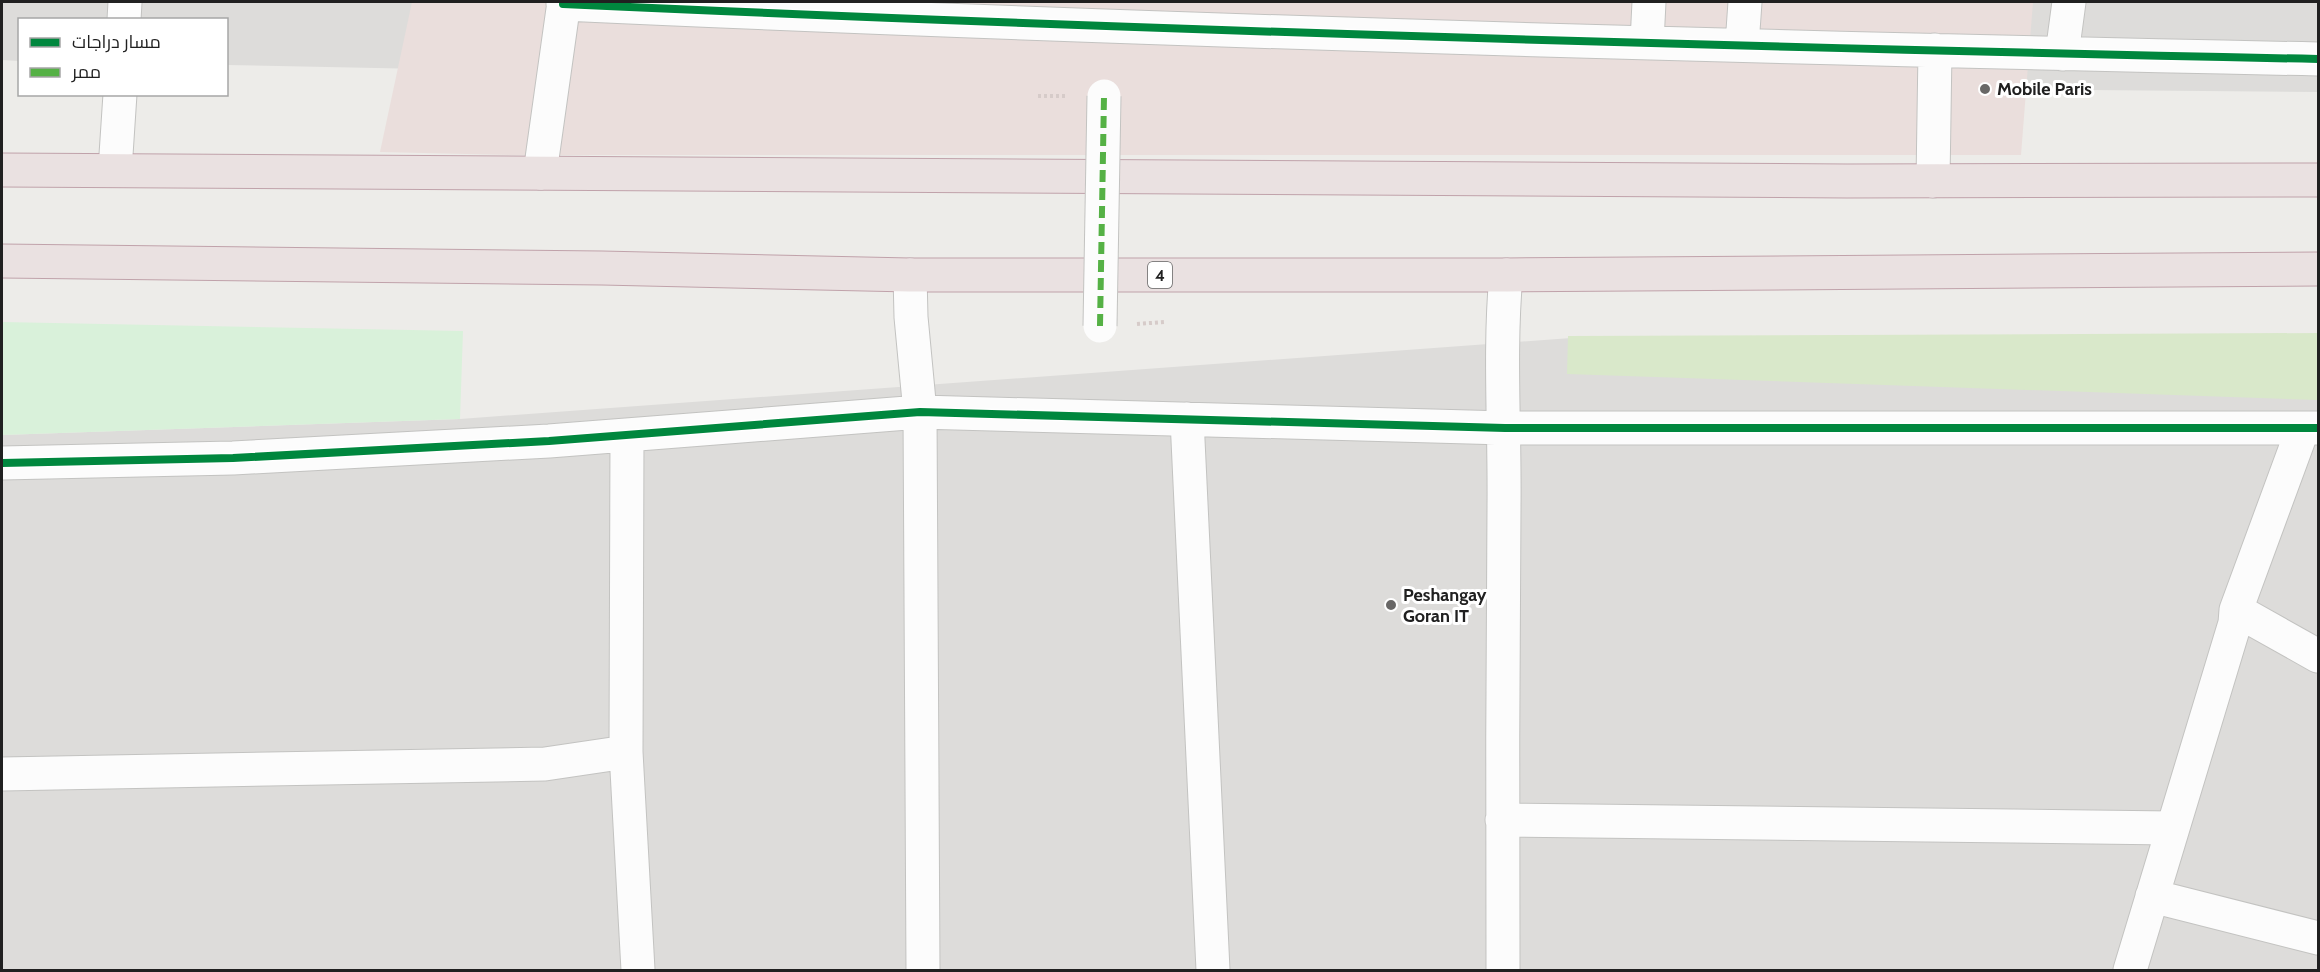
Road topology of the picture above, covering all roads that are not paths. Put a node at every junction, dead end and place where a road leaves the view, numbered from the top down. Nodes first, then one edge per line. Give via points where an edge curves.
1 (125, 2) edge
2 (1649, 2) edge
3 (1745, 2) edge
4 (2069, 2) edge
5 (563, 3) edge
6 (904, 11) edge
7 (124, 18) edge
8 (1647, 42) junction
9 (1742, 45) junction
10 (1935, 51) junction
11 (2062, 54) junction
12 (2319, 59) edge
13 (120, 96) edge
14 (1104, 96) dead end
15 (2, 170) edge
16 (115, 170) junction
17 (540, 173) junction
18 (2319, 180) edge
19 (1933, 181) junction
20 (2, 261) edge
21 (2319, 269) edge
22 (910, 275) junction
23 (1506, 275) junction
24 (1100, 326) dead end
25 (920, 412) junction
26 (1187, 419) junction
27 (1505, 428) junction
28 (2311, 428) edge
29 (627, 435) junction
30 (2, 463) edge
31 (2236, 610) junction
32 (2319, 656) edge
33 (626, 752) junction
34 (2, 774) edge
35 (1502, 820) junction
36 (2172, 828) junction
37 (2152, 896) junction
38 (2319, 938) edge
39 (638, 970) edge
40 (923, 970) edge
41 (1213, 970) edge
42 (1503, 970) edge
43 (2130, 970) edge

1 - 7 street
2 - 8 street
3 - 9 street
4 - 11 street
5 - 6 street
5 - 17 street
6 - 8 street
8 - 9 street
9 - 10 street
10 - 11 street
10 - 19 street
11 - 12 street
13 - 16 street
14 - 24 street, bridge
15 - 16 highway
16 - 17 highway
17 - 19 highway
18 - 19 highway
20 - 22 highway, 4
21 - 23 highway, 4
22 - 23 highway, 4
22 - 25 street
23 - 27 street via 1502,323
25 - 26 street
25 - 29 street
25 - 40 street
26 - 27 street
26 - 41 street
27 - 28 street
27 - 35 street
28 - 31 street
29 - 30 street via 233,458
29 - 33 street
31 - 32 street
31 - 36 street
33 - 34 street via 545,764
33 - 39 street
35 - 36 street
35 - 42 street
36 - 37 street
37 - 38 street
37 - 43 street

